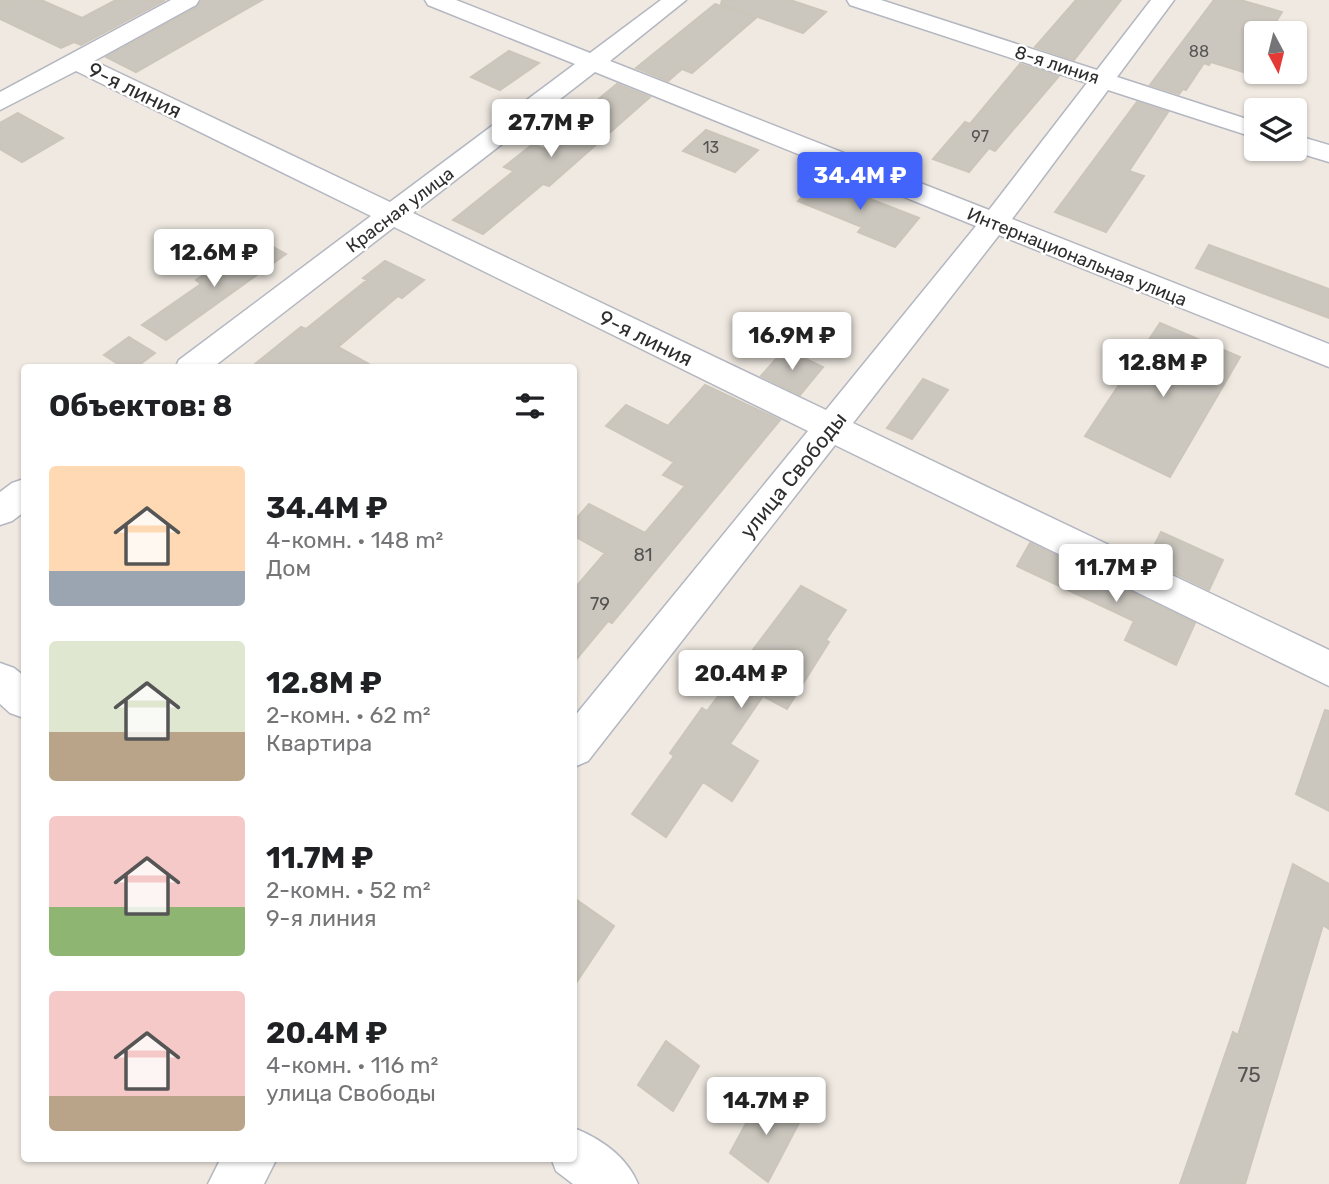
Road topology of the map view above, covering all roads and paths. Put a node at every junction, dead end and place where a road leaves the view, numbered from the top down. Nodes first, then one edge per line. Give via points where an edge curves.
1 (188, 0) edge
2 (436, 0) edge
3 (675, 0) edge
4 (858, 0) edge
5 (1163, 0) edge
6 (75, 61) junction
7 (594, 63) junction
8 (1102, 80) junction
9 (0, 102) edge
10 (1244, 126) edge
11 (1307, 147) edge
12 (1329, 154) edge
13 (393, 215) junction
14 (993, 224) junction
15 (1329, 356) edge
16 (195, 364) edge
17 (831, 427) junction
18 (21, 495) edge
19 (0, 511) edge
20 (1329, 669) edge
21 (0, 680) edge
22 (21, 698) edge
23 (577, 744) edge
24 (577, 1155) edge
25 (249, 1162) edge
26 (233, 1184) edge
27 (613, 1184) edge

1 - 6 street
2 - 7 street, Интернациональная улица
3 - 7 street, Красная улица
4 - 8 street, 8-я линия
5 - 8 street, улица Свободы
6 - 9 street
6 - 13 street, 9-я линия
7 - 13 street, Красная улица
7 - 14 street, Интернациональная улица
8 - 10 street, 8-я линия
8 - 14 street, улица Свободы
11 - 12 street
13 - 16 street, Красная улица
13 - 17 street, 9-я линия
14 - 15 street, Интернациональная улица
14 - 17 street, улица Свободы
17 - 20 street, 9-я линия
17 - 23 street, улица Свободы
18 - 19 street
21 - 22 street
24 - 27 street
25 - 26 street

